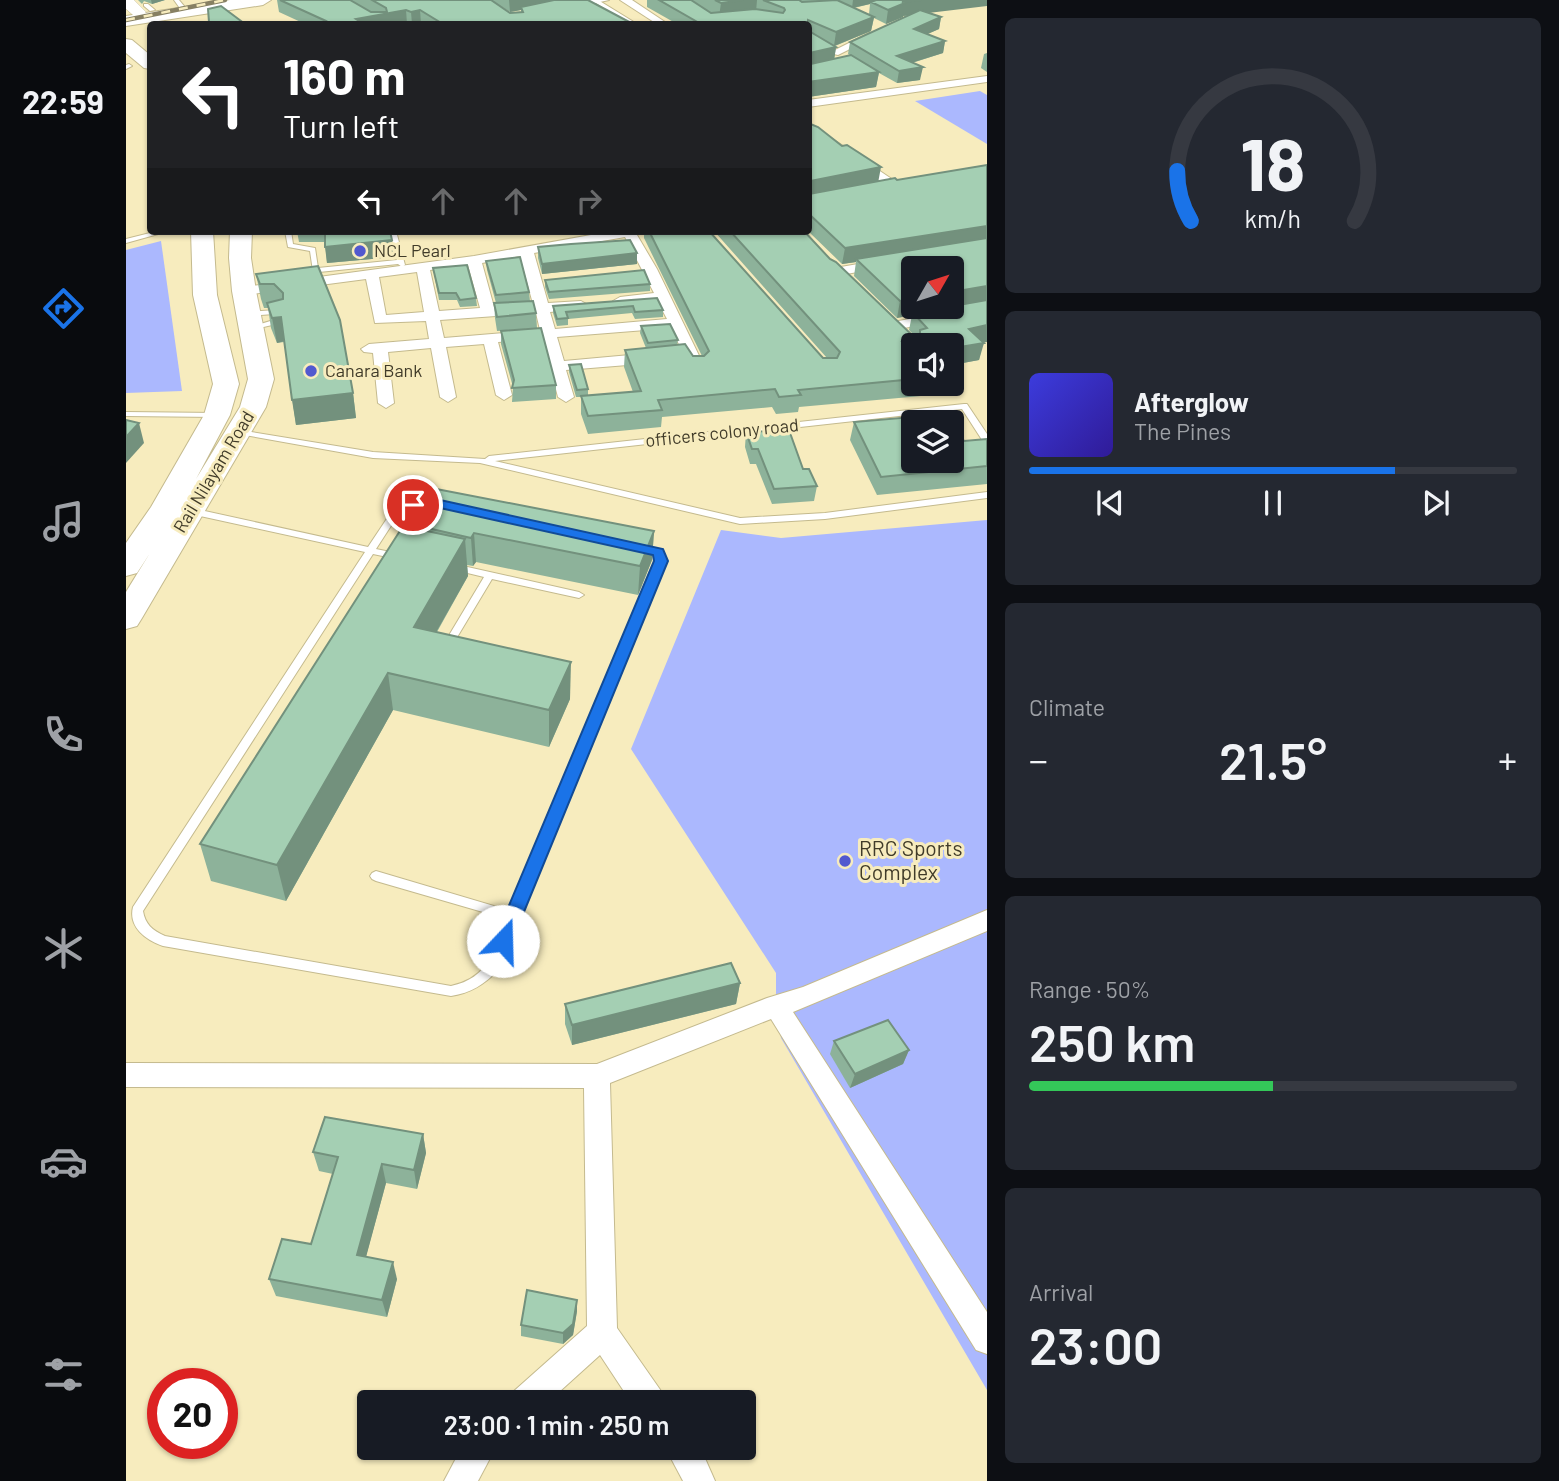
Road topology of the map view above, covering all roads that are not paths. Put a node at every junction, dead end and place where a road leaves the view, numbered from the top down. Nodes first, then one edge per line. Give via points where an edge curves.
1 (263, 0) edge
2 (596, 0) edge
3 (604, 0) edge
4 (625, 0) edge
5 (225, 2) edge
6 (179, 3) edge
7 (558, 8) edge
8 (136, 17) edge
9 (190, 21) edge
10 (629, 21) edge
11 (658, 21) edge
12 (874, 25) edge
13 (147, 38) edge
14 (147, 54) edge
15 (851, 62) edge
16 (985, 81) edge
17 (886, 84) dead end
18 (897, 91) junction
19 (812, 103) edge
20 (812, 131) edge
21 (896, 187) edge
22 (150, 235) edge
23 (289, 235) edge
24 (394, 235) edge
25 (609, 235) edge
26 (632, 235) edge
27 (241, 240) edge
28 (126, 241) edge
29 (202, 241) edge
30 (526, 250) junction
31 (474, 260) junction
32 (890, 263) edge
33 (403, 266) junction
34 (424, 268) junction
35 (835, 271) edge
36 (372, 275) junction
37 (316, 277) junction
38 (663, 297) junction
39 (542, 309) junction
40 (247, 311) junction
41 (985, 311) edge
42 (488, 312) junction
43 (432, 316) junction
44 (675, 323) junction
45 (901, 334) edge
46 (550, 335) junction
47 (490, 339) junction
48 (437, 344) junction
49 (556, 366) junction
50 (504, 395) dead end
51 (447, 397) dead end
52 (566, 397) dead end
53 (386, 403) dead end
54 (126, 414) edge
55 (217, 415) junction
56 (239, 432) junction
57 (987, 441) edge
58 (480, 460) junction
59 (987, 495) edge
60 (191, 510) junction
61 (370, 550) junction
62 (410, 558) edge
63 (437, 564) edge
64 (126, 566) edge
65 (490, 574) junction
66 (579, 596) dead end
67 (126, 618) edge
68 (444, 653) edge
69 (376, 876) dead end
70 (132, 909) edge
71 (513, 916) junction
72 (987, 920) edge
73 (776, 1006) junction
74 (126, 1074) edge
75 (597, 1076) junction
76 (602, 1333) junction
77 (987, 1339) edge
78 (538, 1390) edge
79 (642, 1390) edge
80 (472, 1460) edge
81 (688, 1460) edge
82 (460, 1481) edge
83 (699, 1481) edge

1 - 5 main road
2 - 3 street
2 - 7 street
2 - 10 lane
4 - 11 street
5 - 6 main road
5 - 8 main road
5 - 9 main road
6 - 8 main road
8 - 13 main road
8 - 14 main road
12 - 15 street via 885,30 830,50
16 - 18 street
17 - 18 street
18 - 19 street
20 - 21 street
22 - 28 lane
23 - 37 lane via 290,246 313,249
24 - 33 lane
25 - 30 street
26 - 38 street via 644,270
27 - 29 main road
27 - 40 main road, Rail Nilayam Road
29 - 55 main road, Rail Nilayam Road via 205,295 226,384
30 - 31 street
30 - 39 street via 540,281
31 - 34 street
31 - 42 street
32 - 35 street
33 - 34 street
33 - 36 street
33 - 37 lane
34 - 43 street
36 - 37 street
36 - 43 street via 380,320
37 - 40 street
38 - 39 street
38 - 44 street
39 - 42 street
39 - 46 street
40 - 56 main road, Rail Nilayam Road via 261,379
41 - 45 street via 888,321
42 - 43 street
43 - 48 street
44 - 46 street
44 - 49 street via 682,359
46 - 47 street
46 - 49 street
47 - 48 street
47 - 50 street
48 - 51 street
48 - 53 street via 375,349
49 - 52 street
54 - 55 lane
55 - 64 main road, Rail Nilayam Road
56 - 58 lane via 373,455
56 - 60 main road, Rail Nilayam Road
57 - 58 lane, officers colony road via 964,406
58 - 59 lane via 740,521 825,516
60 - 61 lane
60 - 67 main road, Rail Nilayam Road
61 - 62 lane
61 - 70 lane
61 - 71 lane via 395,513 431,502 658,552 661,561
63 - 65 lane
65 - 66 lane
65 - 68 lane
69 - 71 lane
70 - 71 lane via 144,930 163,940 451,991 479,981 494,966
72 - 73 street
73 - 75 street
73 - 77 street
74 - 75 street
75 - 76 street
76 - 78 street
76 - 79 street
80 - 82 street
81 - 83 street

